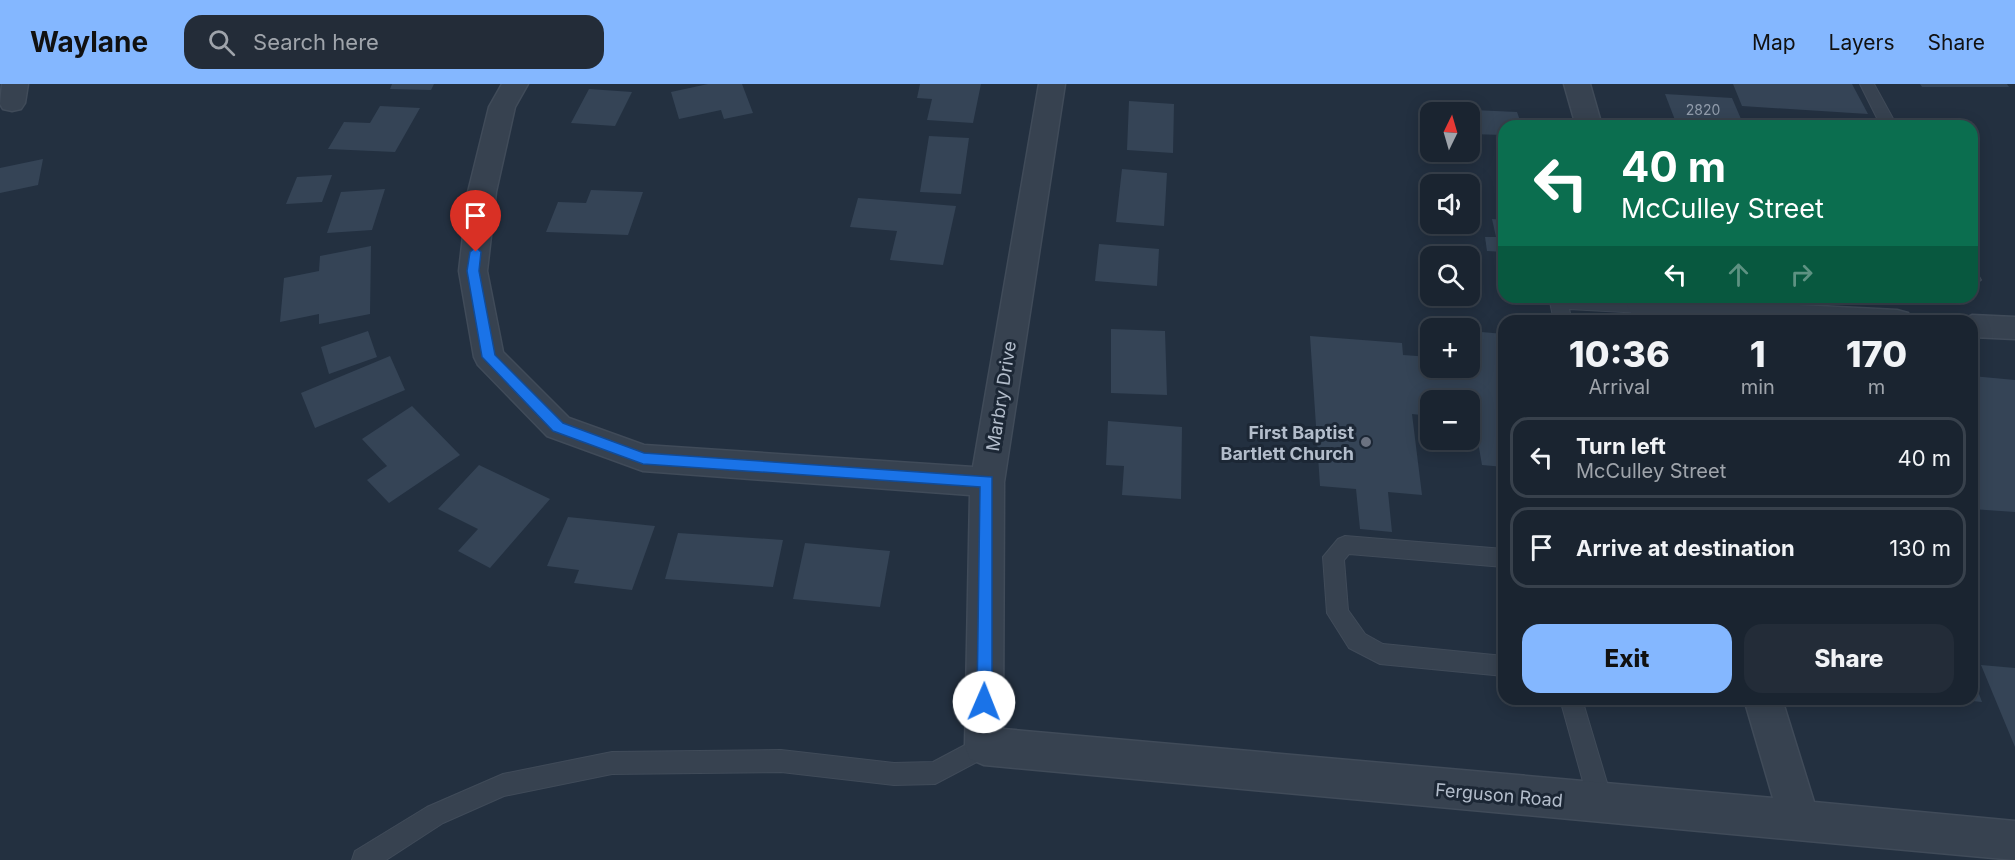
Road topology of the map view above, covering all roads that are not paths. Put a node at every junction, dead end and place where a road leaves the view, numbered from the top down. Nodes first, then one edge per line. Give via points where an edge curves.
1 (515, 84) edge
2 (1052, 84) edge
3 (1577, 84) edge
4 (1867, 84) edge
5 (1587, 120) edge
6 (1886, 120) edge
7 (1573, 303) edge
8 (1643, 308) edge
9 (1780, 315) edge
10 (1978, 326) edge
11 (2015, 328) edge
12 (987, 482) junction
13 (1498, 558) edge
14 (1498, 665) edge
15 (1573, 705) edge
16 (1764, 705) edge
17 (984, 746) junction
18 (1602, 803) junction
19 (1799, 819) junction
20 (2015, 841) edge
21 (364, 860) edge

1 - 12 street via 502,107 482,192 473,271 489,357 558,427 643,459
2 - 12 street, Marbry Drive
3 - 5 street
4 - 6 lane
7 - 8 lane
8 - 9 street
10 - 11 street
12 - 17 street, Marbry Drive
13 - 14 lane via 1345,545 1334,557 1338,613 1357,641 1380,654
15 - 18 lane
16 - 19 street
17 - 18 street, Ferguson Road via 1352,783
17 - 21 lane via 935,772 894,774 781,761 612,763 503,784 435,815
18 - 19 street, Ferguson Road
19 - 20 street, Ferguson Road

